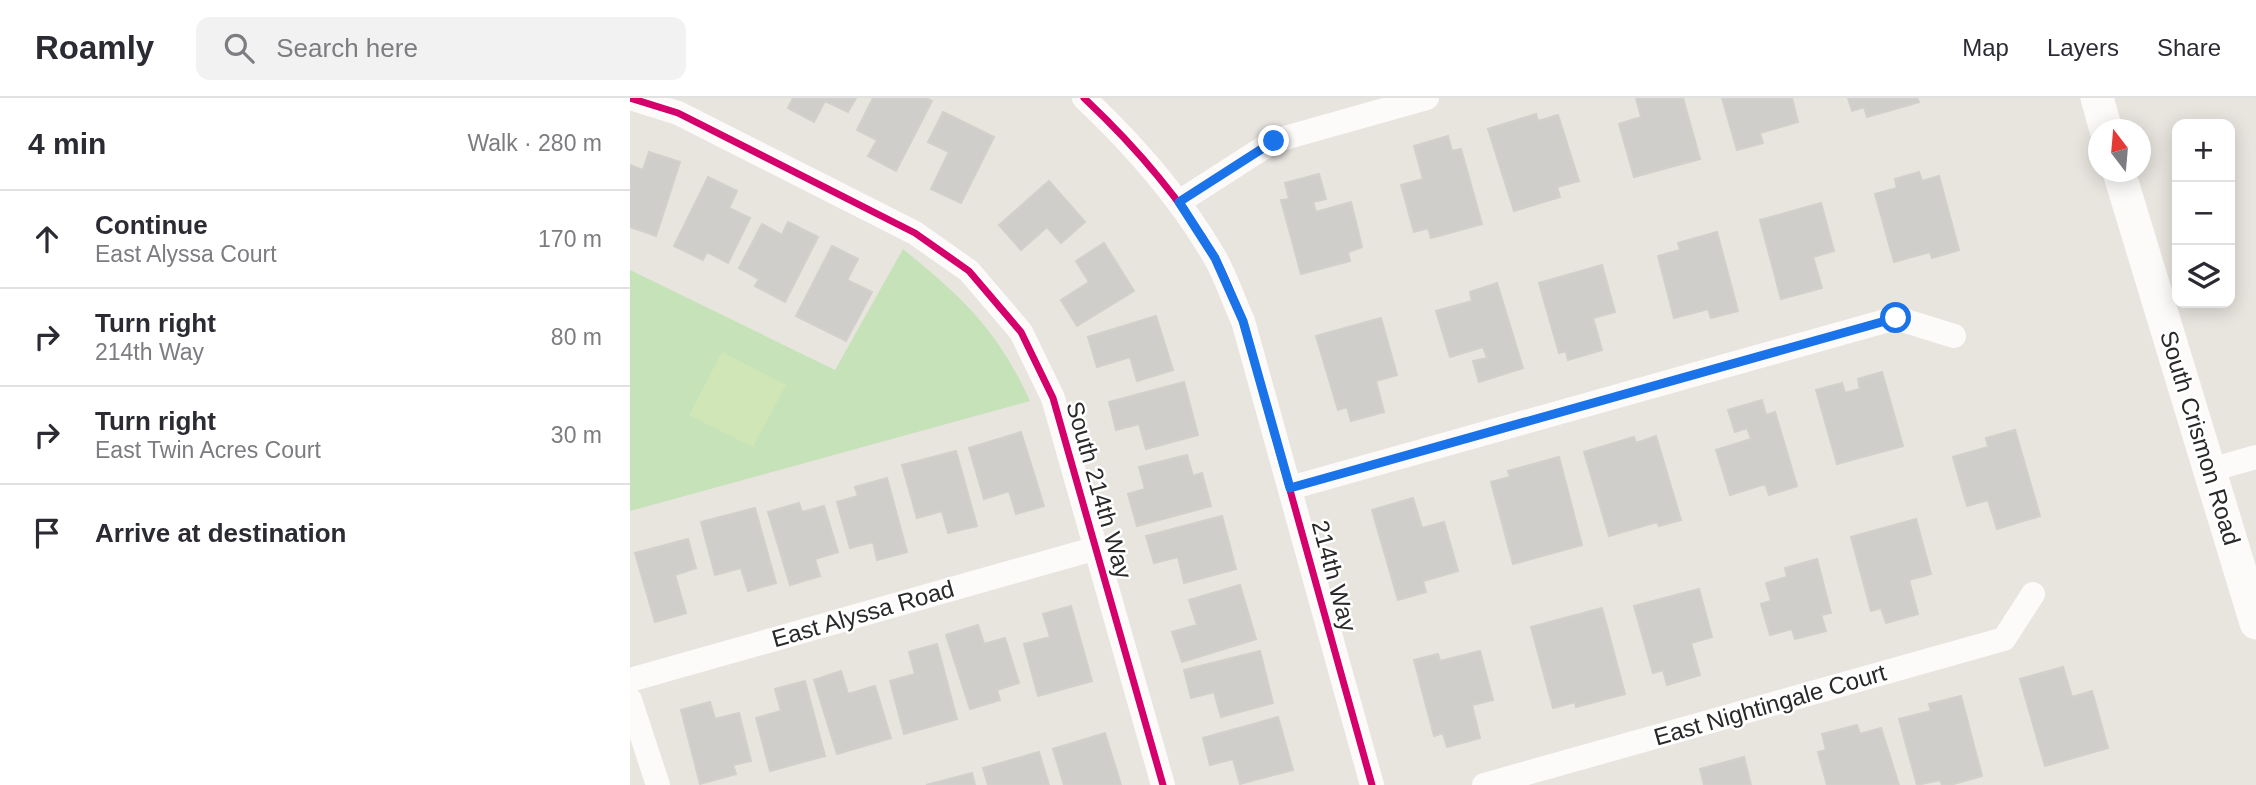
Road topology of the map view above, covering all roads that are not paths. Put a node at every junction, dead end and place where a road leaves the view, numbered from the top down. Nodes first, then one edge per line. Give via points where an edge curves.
1 (630, 98) edge
2 (1084, 98) edge
3 (1427, 98) edge
4 (2097, 98) edge
5 (2103, 119) edge
6 (2122, 182) edge
7 (1179, 202) junction
8 (1954, 336) dead end
9 (2256, 457) edge
10 (2210, 470) junction
11 (1290, 488) junction
12 (1097, 548) junction
13 (2033, 594) dead end
14 (2256, 623) edge
15 (630, 680) edge
16 (630, 700) edge
17 (658, 785) edge
18 (1164, 785) edge
19 (1372, 785) edge
20 (1484, 785) edge

1 - 12 street, South 214th Way via 678,113 915,233 969,271 1021,332 1053,398
2 - 7 street, 214th Way via 1134,145
3 - 7 street via 1274,141
4 - 5 street
6 - 10 street, South Crismon Road
7 - 11 street, 214th Way via 1215,258 1243,321
8 - 11 street via 1896,318
9 - 10 street
10 - 14 street, South Crismon Road
11 - 19 street, 214th Way
12 - 15 street, East Alyssa Road
12 - 18 street, South 214th Way
13 - 20 street, East Nightingale Court via 2004,639
16 - 17 street

